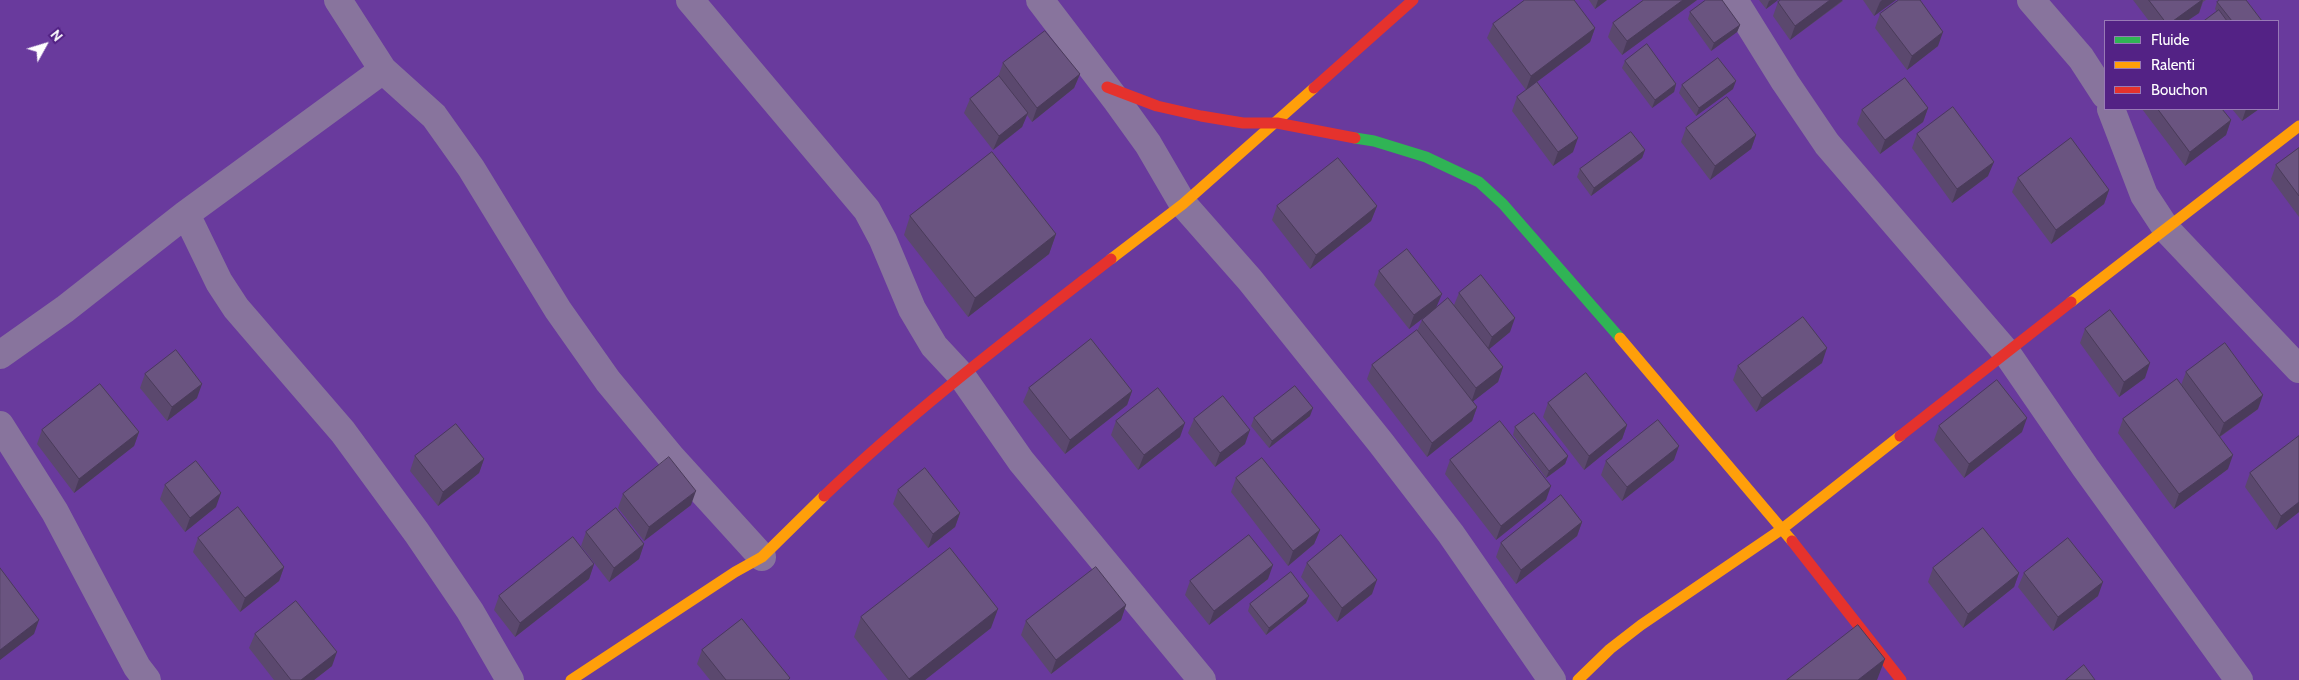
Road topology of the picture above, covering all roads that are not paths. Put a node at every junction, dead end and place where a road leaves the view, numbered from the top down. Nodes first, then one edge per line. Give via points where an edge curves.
1 (338, 0) edge
2 (690, 0) edge
3 (1040, 0) edge
4 (1412, 0) edge
5 (1734, 0) edge
6 (2032, 0) edge
7 (383, 70) junction
8 (1106, 86) junction
9 (2104, 93) edge
10 (2111, 110) edge
11 (1277, 123) junction
12 (2299, 126) edge
13 (1183, 204) junction
14 (186, 214) junction
15 (2167, 230) junction
16 (2006, 352) junction
17 (0, 355) edge
18 (2299, 369) edge
19 (961, 375) junction
20 (0, 425) edge
21 (1782, 529) junction
22 (762, 557) junction
23 (147, 680) edge
24 (510, 680) edge
25 (571, 680) edge
26 (1202, 680) edge
27 (1552, 680) edge
28 (1578, 680) edge
29 (1901, 680) edge
30 (2239, 680) edge

1 - 7 street
2 - 19 street via 867,210 884,240 912,309 934,346
3 - 8 street
4 - 11 street
5 - 16 street via 1827,144
6 - 9 street via 2081,58
7 - 14 street
7 - 22 street via 434,116 471,168 558,310 608,381 671,457
8 - 11 street via 1157,106 1201,116 1243,123
8 - 13 street via 1148,144
10 - 15 street via 2144,195
11 - 13 street
11 - 21 street via 1374,141 1426,157 1479,182 1503,204 1652,374
12 - 15 street
13 - 19 street
13 - 27 street via 1250,280 1381,443 1451,534
14 - 17 street via 65,309
14 - 24 street via 219,282 236,308 343,432 417,532 470,611
15 - 16 street
15 - 18 street
16 - 21 street
16 - 30 street
19 - 22 street via 873,449
19 - 26 street via 1021,461
20 - 23 street via 55,512 137,667
21 - 28 street via 1641,625
21 - 29 street
22 - 25 street

